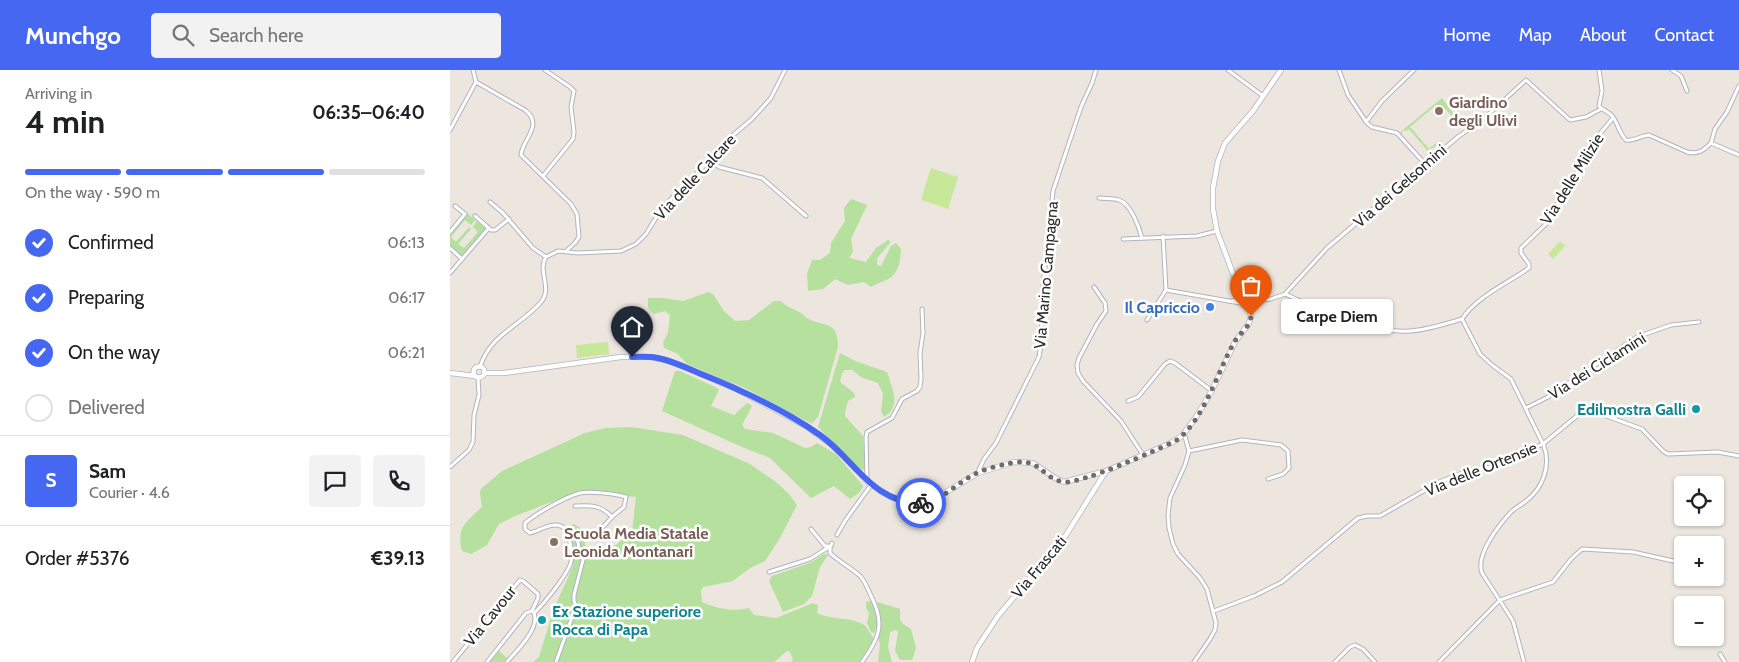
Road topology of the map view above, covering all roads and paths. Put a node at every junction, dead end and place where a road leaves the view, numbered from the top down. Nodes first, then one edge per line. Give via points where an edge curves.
1 (473, 70) edge
2 (546, 70) edge
3 (784, 70) edge
4 (1096, 70) edge
5 (1228, 70) edge
6 (1281, 70) edge
7 (1339, 70) edge
8 (1414, 70) edge
9 (1599, 70) edge
10 (1672, 70) edge
11 (476, 82) junction
12 (1739, 86) edge
13 (1687, 91) dead end
14 (1264, 96) junction
15 (1601, 109) junction
16 (1613, 118) junction
17 (1366, 122) junction
18 (450, 130) edge
19 (1711, 144) junction
20 (1739, 155) edge
21 (710, 160) junction
22 (1426, 165) junction
23 (543, 176) junction
24 (1099, 198) dead end
25 (490, 202) dead end
26 (455, 206) dead end
27 (475, 216) dead end
28 (806, 216) dead end
29 (509, 219) junction
30 (488, 229) junction
31 (1217, 231) junction
32 (450, 232) edge
33 (1164, 236) junction
34 (1142, 238) junction
35 (1123, 239) dead end
36 (450, 248) edge
37 (565, 252) junction
38 (546, 257) junction
39 (462, 259) junction
40 (450, 273) edge
41 (1094, 287) dead end
42 (1166, 290) junction
43 (1241, 293) junction
44 (1285, 294) junction
45 (1237, 299) junction
46 (1230, 301) junction
47 (1246, 304) junction
48 (922, 309) dead end
49 (1462, 319) junction
50 (1147, 320) dead end
51 (1699, 322) dead end
52 (480, 367) junction
53 (450, 373) edge
54 (479, 375) junction
55 (1212, 390) junction
56 (1128, 401) dead end
57 (1526, 408) junction
58 (1184, 433) junction
59 (1544, 444) junction
60 (1189, 452) junction
61 (1143, 455) junction
62 (1739, 456) edge
63 (450, 467) edge
64 (1106, 471) junction
65 (978, 473) junction
66 (1268, 480) dead end
67 (869, 483) junction
68 (575, 506) dead end
69 (612, 517) junction
70 (811, 529) dead end
71 (567, 532) junction
72 (576, 532) junction
73 (837, 535) dead end
74 (831, 544) junction
75 (1674, 561) edge
76 (769, 572) dead end
77 (1500, 600) junction
78 (1214, 611) junction
79 (533, 612) junction
80 (1720, 654) dead end
81 (453, 662) edge
82 (487, 662) edge
83 (507, 662) edge
84 (556, 662) edge
85 (862, 662) edge
86 (972, 662) edge
87 (1194, 662) edge
88 (1335, 662) edge
89 (1375, 662) edge
90 (1439, 662) edge
91 (1524, 662) edge
92 (1726, 662) edge

1 - 11 street
2 - 23 street via 574,91 571,107 574,134 572,141
3 - 21 street, Via delle Calcare via 772,98
4 - 65 street, Via Marino Campagna via 1052,193 1039,357
5 - 14 street
6 - 14 main road
7 - 17 street via 1348,95
8 - 17 street via 1384,98
9 - 15 street
10 - 13 street via 1681,76
11 - 18 street
11 - 23 street via 530,114 530,134 520,153
12 - 19 street via 1727,112 1714,129
14 - 31 main road via 1227,140 1220,155 1212,194
15 - 16 street
15 - 22 street, Via dei Gelsomini via 1588,117 1570,120 1526,80
16 - 19 street via 1628,141 1649,135 1694,154
16 - 49 street, Via delle Milizie via 1598,136 1546,224 1521,248 1520,253 1529,268 1490,293
17 - 22 street via 1397,133
19 - 20 street
21 - 28 street via 719,167 762,178
21 - 37 street, Via delle Calcare via 662,208 635,245 621,251
22 - 44 street, Via dei Gelsomini via 1327,248
23 - 37 street via 573,205 576,212 580,236
24 - 34 street via 1123,202 1136,220
25 - 29 street
26 - 32 street via 466,214
27 - 30 street
29 - 30 street via 495,230
29 - 38 street via 533,248
30 - 39 street
31 - 33 street via 1197,236
31 - 43 main road
33 - 34 street
33 - 42 street
34 - 35 street
36 - 39 street
37 - 38 street, Via delle Calcare via 555,252
38 - 52 street via 543,266 546,288 542,302 495,342
39 - 40 street
41 - 61 street via 1106,311 1079,360 1078,373 1121,421
42 - 46 street
42 - 50 street
43 - 45 street
43 - 47 main road
44 - 47 street
44 - 49 street via 1354,321 1394,331 1416,331
45 - 46 street
45 - 47 street
46 - 47 street
47 - 55 main road via 1250,312 1249,324 1236,340
48 - 67 street via 920,386 902,399 892,418 868,432
49 - 57 street via 1480,354 1511,379
51 - 57 street, Via dei Ciclamini via 1668,325 1636,338 1548,397
52 - 54 main road via 483,369
52 - 54 main road via 476,368
53 - 54 main road
54 - 63 street via 473,442
54 - 67 main road via 621,357 666,360 725,383 806,426 835,447
55 - 56 street via 1170,362 1138,397
55 - 58 main road
57 - 59 street
58 - 60 street
58 - 61 main road via 1177,440
59 - 62 street, Via delle Ortensie via 1587,410 1642,429 1668,454 1704,452
59 - 77 street via 1547,461 1543,480 1530,498 1511,512 1481,560 1481,572
59 - 78 street, Via delle Ortensie via 1490,468 1465,472 1439,482 1381,516 1360,518 1286,579 1254,596
60 - 66 street via 1240,440 1282,446 1288,451 1288,468 1284,474
60 - 78 street via 1170,498 1169,528 1178,554 1206,586
61 - 64 main road
64 - 65 main road via 1064,482 1035,464 1022,462
64 - 86 main road, Via Frascati via 1066,535 998,616 977,648
65 - 67 main road via 934,500 921,503 893,498
67 - 73 street
68 - 69 street via 590,505 606,510
69 - 71 street via 624,507 626,497 581,493 549,507 524,526 530,533 556,525
69 - 72 street via 592,538
70 - 74 street via 825,546
71 - 72 street
71 - 79 street via 572,553 569,566 546,602
72 - 84 street via 583,560 573,599 576,606
74 - 76 street via 810,559
74 - 85 street via 832,555 863,579 879,613 877,636
75 - 77 street via 1633,552 1584,548 1553,582
77 - 90 street
77 - 91 street via 1513,623
78 - 87 street via 1215,630
79 - 81 street, Via Cavour via 538,594 520,580
79 - 82 street via 526,613
79 - 83 street via 536,618 534,628
80 - 92 street
88 - 89 street via 1356,645

